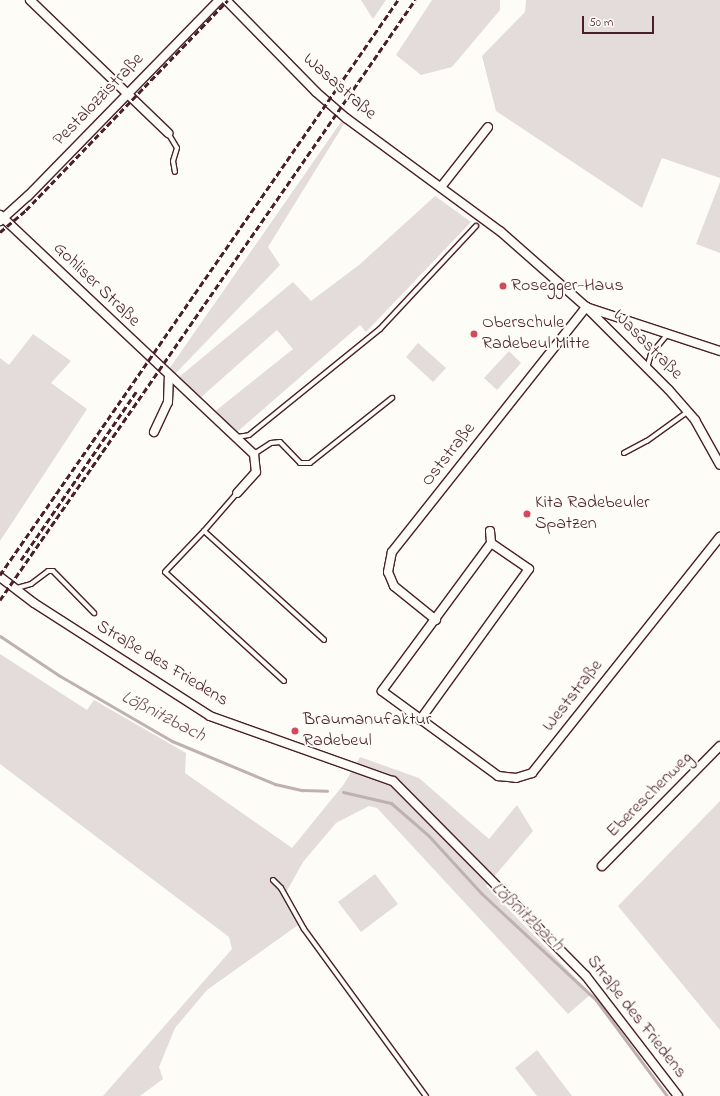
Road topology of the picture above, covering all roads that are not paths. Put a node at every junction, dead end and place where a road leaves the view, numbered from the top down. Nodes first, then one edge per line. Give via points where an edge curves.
1 (30, 0) edge
2 (219, 0) edge
3 (226, 0) edge
4 (127, 93) junction
5 (488, 126) dead end
6 (168, 133) joint
7 (175, 172) dead end
8 (441, 187) junction
9 (1, 218) edge
10 (476, 226) dead end
11 (586, 307) junction
12 (668, 334) junction
13 (720, 351) edge
14 (647, 368) junction
15 (169, 377) junction
16 (392, 398) dead end
17 (688, 411) junction
18 (154, 432) dead end
19 (235, 438) junction
20 (624, 453) dead end
21 (254, 454) junction
22 (720, 465) edge
23 (237, 493) joint
24 (490, 531) dead end
25 (204, 532) junction
26 (720, 537) edge
27 (491, 543) junction
28 (0, 577) edge
29 (17, 588) junction
30 (94, 613) dead end
31 (436, 620) junction
32 (324, 640) dead end
33 (284, 681) dead end
34 (420, 720) junction
35 (720, 746) edge
36 (602, 866) dead end
37 (273, 880) dead end
38 (426, 1096) edge
39 (678, 1096) edge

1 - 4 street
2 - 4 street, Pestalozzistraße
3 - 8 street, Wasastraße via 316,92 346,118
4 - 6 street
4 - 9 street, Pestalozzistraße
5 - 8 street
6 - 7 lane via 176,148 173,161
8 - 11 street, Wasastraße via 501,232
9 - 15 street, Gohliser Straße
10 - 19 lane via 380,329 249,435
11 - 12 street
11 - 14 street, Wasastraße
11 - 31 street, Oststraße via 392,552 388,572 394,586
12 - 13 street
12 - 14 lane via 650,354
14 - 17 street, Wasastraße
15 - 18 street via 168,402
15 - 19 street, Gohliser Straße
16 - 21 lane via 310,463 300,463 280,442 271,443
17 - 20 lane via 647,441
17 - 22 street, Wasastraße
19 - 21 street, Gohliser Straße
21 - 23 street via 256,472
23 - 25 lane
24 - 27 street
25 - 32 lane
25 - 33 lane via 165,572
26 - 34 street, Weststraße via 532,773 516,778 498,776
27 - 31 street, Weststraße
27 - 34 street via 529,569
28 - 29 street, Straße des Friedens
29 - 30 lane via 31,584 48,571 53,571
29 - 39 street, Straße des Friedens via 34,603 210,716 393,781 586,976
31 - 34 street, Weststraße via 382,691
35 - 36 street, Ebereschenweg
37 - 38 lane via 281,888 304,929

